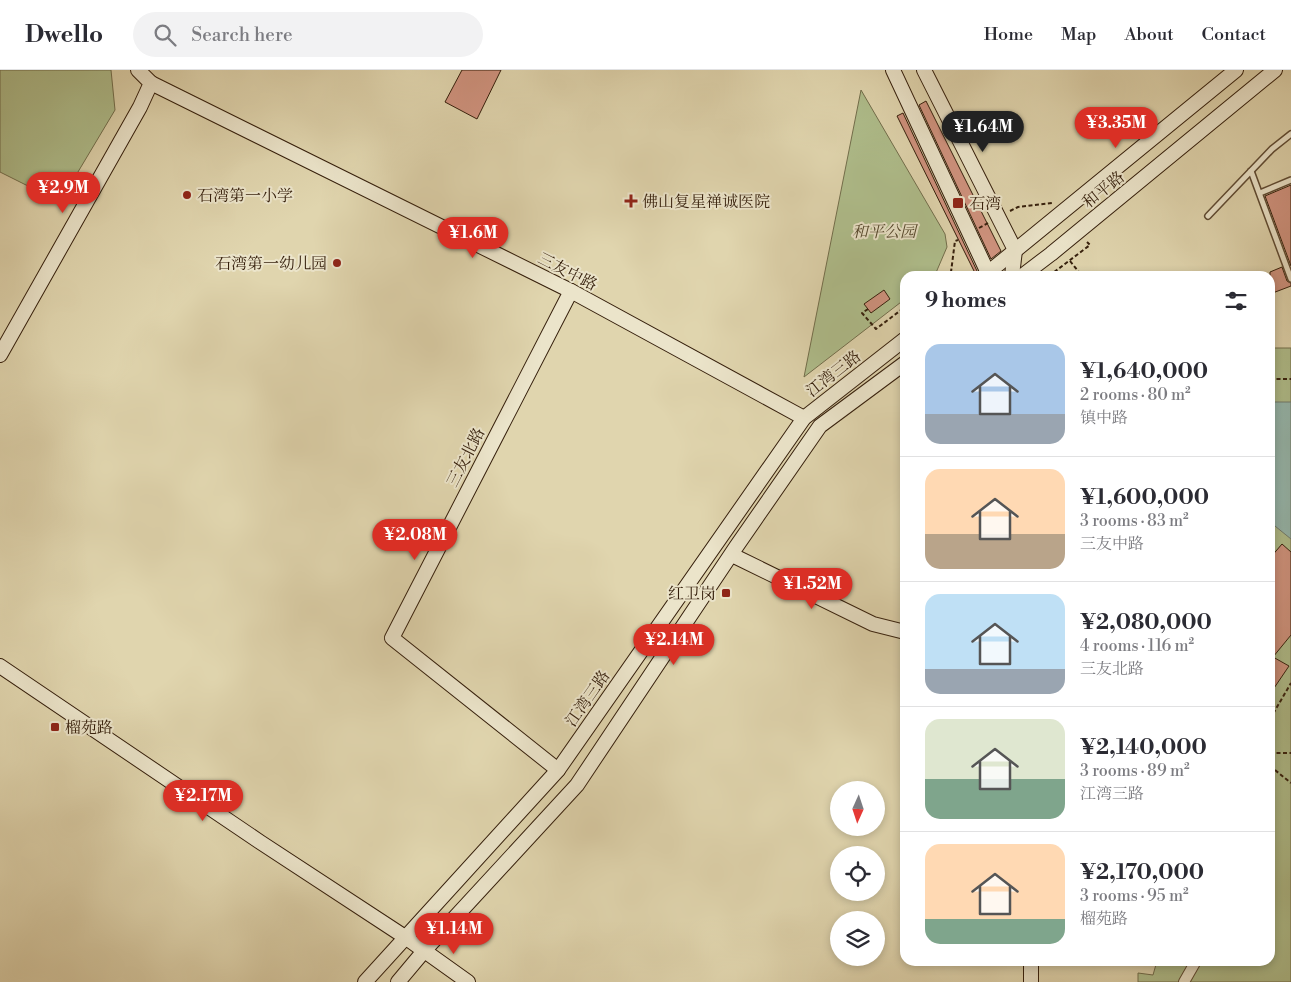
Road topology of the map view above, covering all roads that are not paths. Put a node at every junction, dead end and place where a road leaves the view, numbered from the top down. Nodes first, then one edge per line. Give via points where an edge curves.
1 (138, 70) edge
2 (893, 70) edge
3 (924, 70) edge
4 (1236, 70) edge
5 (1267, 74) edge
6 (152, 83) junction
7 (1291, 134) edge
8 (1251, 171) junction
9 (1291, 180) edge
10 (1260, 193) junction
11 (1208, 216) dead end
12 (1015, 250) junction
13 (987, 271) edge
14 (993, 271) edge
15 (1013, 271) edge
16 (1028, 271) edge
17 (1291, 279) edge
18 (571, 291) junction
19 (900, 343) edge
20 (0, 356) edge
21 (900, 367) edge
22 (804, 418) junction
23 (732, 554) junction
24 (900, 631) edge
25 (0, 666) edge
26 (558, 770) junction
27 (405, 937) junction
28 (424, 951) junction
29 (1030, 966) edge
30 (1193, 966) edge
31 (365, 982) edge
32 (398, 982) edge
33 (468, 982) edge
34 (1030, 982) edge
35 (1184, 982) edge

1 - 6 main road, 三友中路
2 - 13 main road
3 - 12 main road
4 - 12 main road, 和平路
5 - 16 main road, 和平路
6 - 18 main road, 三友中路
6 - 20 main road
7 - 8 lane
8 - 10 lane
8 - 11 lane
9 - 10 lane
10 - 17 lane
12 - 14 main road, 和平路
12 - 15 main road
18 - 22 main road, 三友中路
18 - 26 main road, 三友北路 via 392,638
19 - 22 main road, 江湾三路
21 - 23 main road via 820,426
22 - 26 main road, 江湾三路
23 - 24 main road via 873,624
23 - 28 main road via 577,785
25 - 27 main road
26 - 27 main road, 江湾三路
27 - 28 main road
27 - 31 main road, 江湾三路
28 - 32 main road
28 - 33 main road
29 - 34 main road
30 - 35 street

